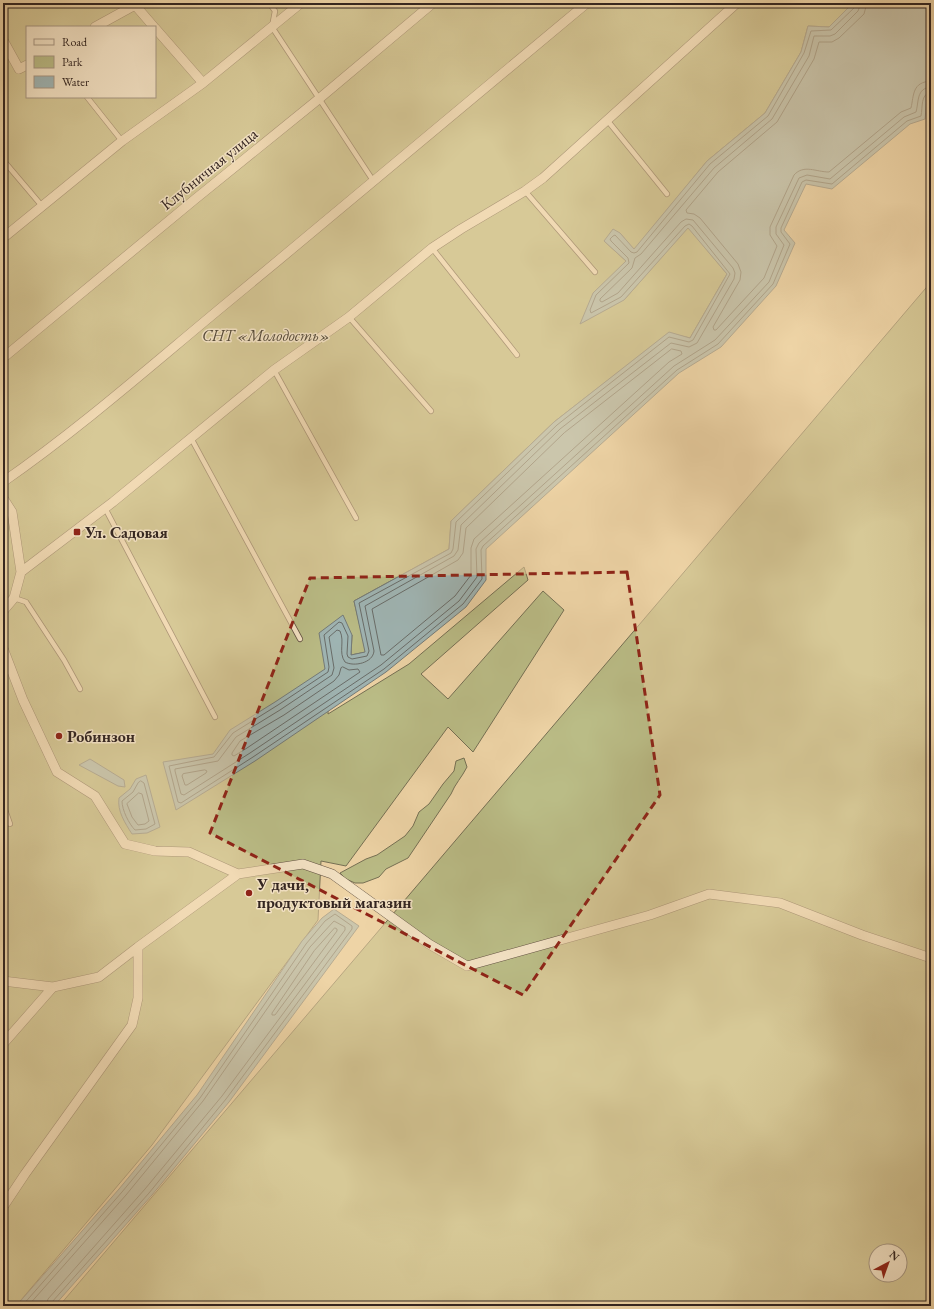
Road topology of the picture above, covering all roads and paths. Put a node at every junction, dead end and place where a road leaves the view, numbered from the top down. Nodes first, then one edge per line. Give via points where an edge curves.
1 (269, 3) edge
2 (301, 3) edge
3 (433, 3) edge
4 (587, 3) edge
5 (738, 3) edge
6 (97, 26) edge
7 (153, 26) edge
8 (272, 27) junction
9 (156, 29) edge
10 (3, 40) edge
11 (26, 66) edge
12 (203, 83) junction
13 (88, 98) edge
14 (320, 98) junction
15 (607, 120) junction
16 (122, 141) junction
17 (3, 160) edge
18 (374, 182) junction
19 (525, 191) junction
20 (667, 194) dead end
21 (42, 206) junction
22 (3, 238) edge
23 (432, 248) junction
24 (595, 272) dead end
25 (349, 317) junction
26 (517, 355) dead end
27 (3, 358) edge
28 (274, 370) junction
29 (431, 411) dead end
30 (191, 438) junction
31 (3, 482) edge
32 (3, 498) edge
33 (105, 508) junction
34 (356, 518) dead end
35 (22, 572) junction
36 (14, 598) junction
37 (3, 612) edge
38 (300, 639) dead end
39 (3, 648) edge
40 (80, 689) dead end
41 (216, 717) dead end
42 (3, 804) edge
43 (10, 824) dead end
44 (238, 874) junction
45 (138, 947) junction
46 (931, 958) edge
47 (3, 981) edge
48 (53, 988) junction
49 (3, 1044) edge
50 (3, 1208) edge

1 - 8 lane via 275,11
2 - 8 street
3 - 14 street, Клубничная улица
4 - 18 street
5 - 15 street
6 - 7 street via 135,5
8 - 12 street
8 - 14 lane
9 - 12 street
10 - 11 street via 19,69
12 - 16 street
13 - 16 lane
14 - 18 lane
14 - 27 street, Клубничная улица
15 - 19 street
15 - 20 lane
16 - 21 street
17 - 21 lane
18 - 31 street via 53,447
19 - 23 street
19 - 24 lane
21 - 22 street
23 - 25 street
23 - 26 lane
25 - 28 street
25 - 29 lane
28 - 30 street
28 - 34 lane
30 - 33 street
30 - 38 lane
32 - 35 street via 12,512
33 - 35 street
33 - 41 lane
35 - 36 street
36 - 37 street
36 - 40 lane via 26,602
39 - 44 street via 23,700 57,772 95,796 125,844 155,851 189,852
42 - 43 lane
44 - 45 street
44 - 46 street via 303,864 332,874 429,944 467,966 650,915 709,894 780,903 862,935
45 - 48 street via 99,977
45 - 50 street via 138,998 132,1025
47 - 48 street
48 - 49 street

